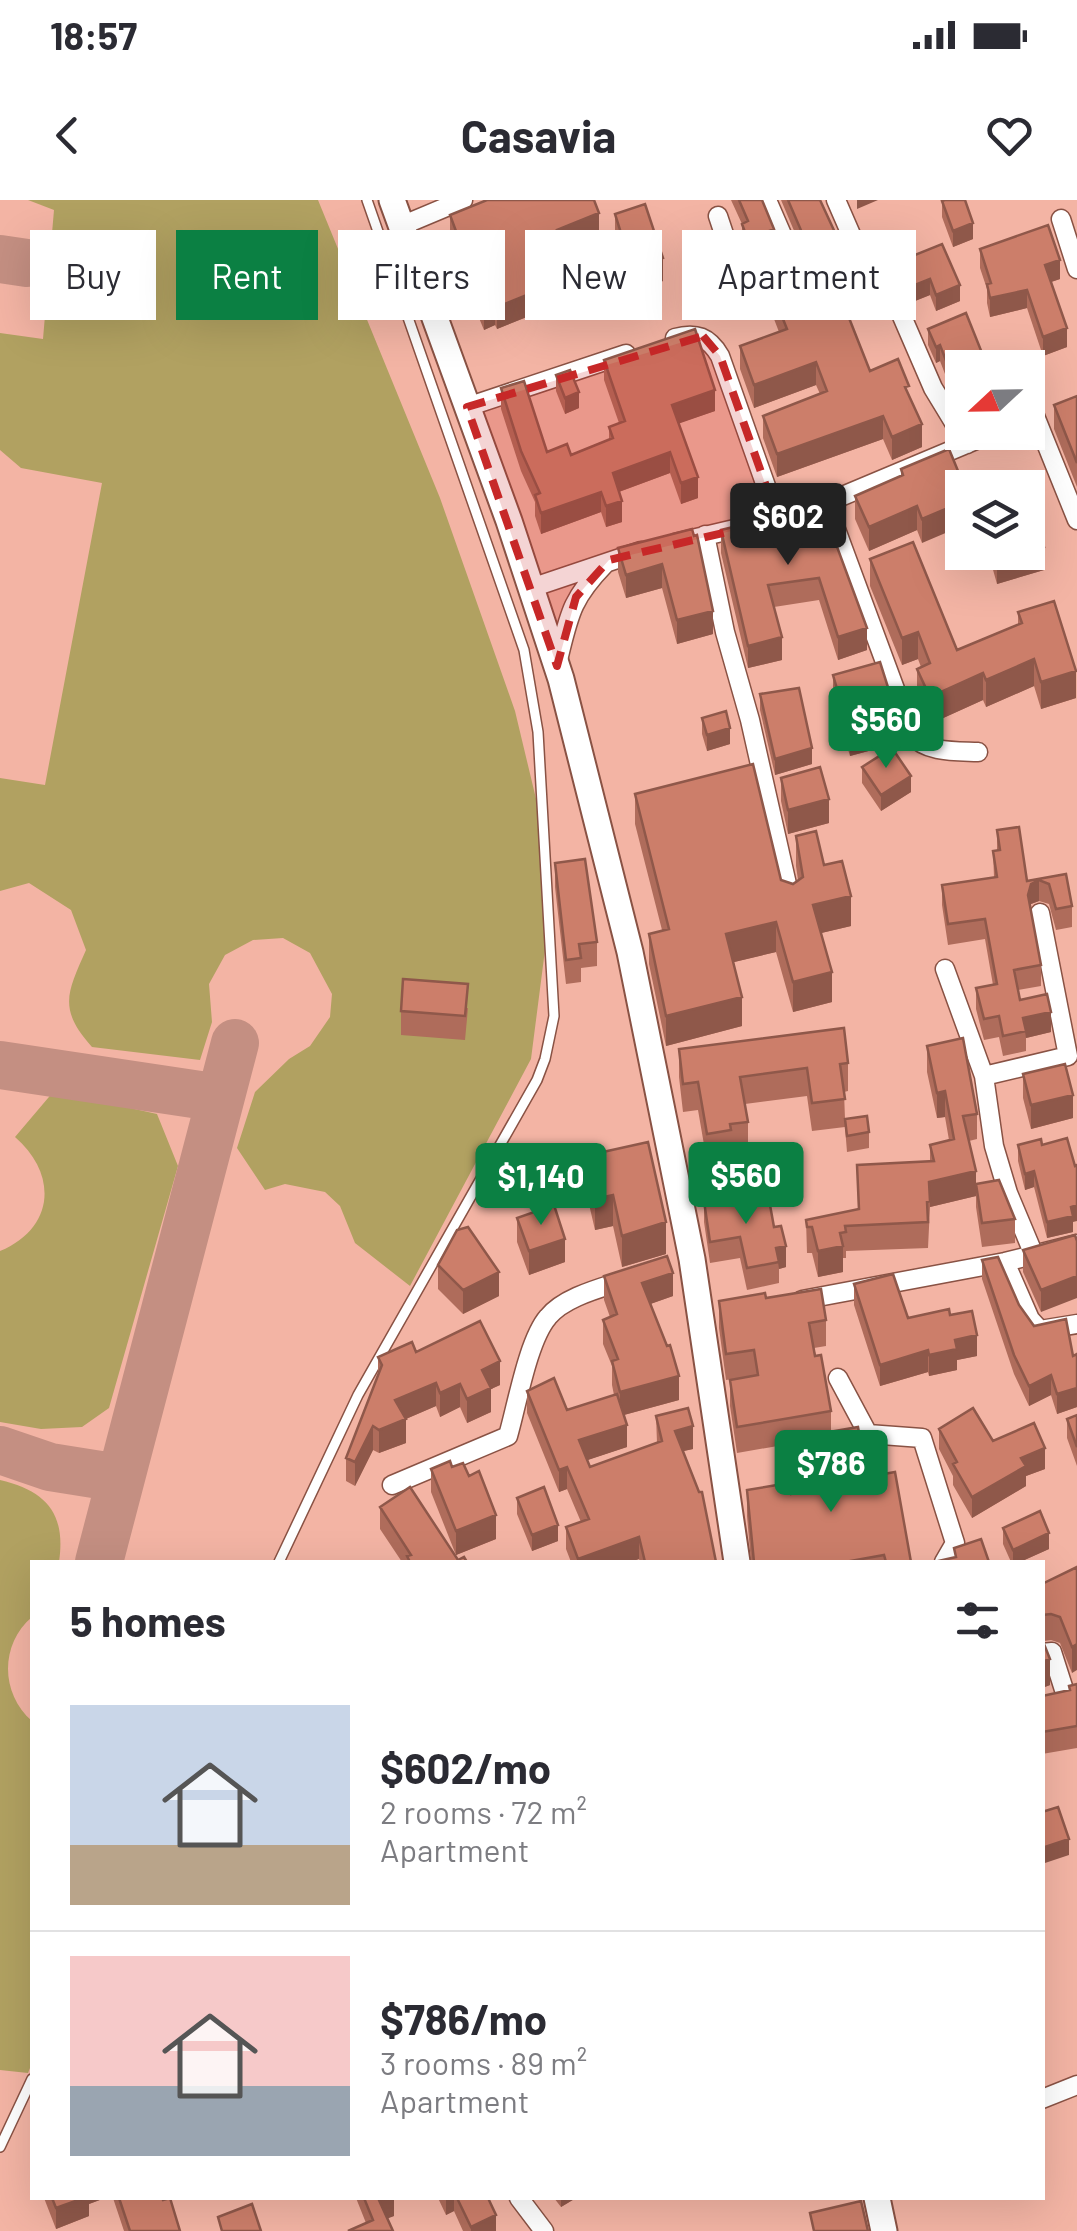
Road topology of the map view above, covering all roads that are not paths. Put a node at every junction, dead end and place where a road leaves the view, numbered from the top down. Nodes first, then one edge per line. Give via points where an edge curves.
1 (367, 200) edge
2 (392, 200) edge
3 (463, 200) edge
4 (768, 200) edge
5 (836, 200) edge
6 (718, 216) dead end
7 (1061, 219) dead end
8 (401, 226) junction
9 (1077, 268) edge
10 (467, 408) junction
11 (945, 408) edge
12 (1045, 437) edge
13 (953, 450) edge
14 (827, 504) junction
15 (778, 520) junction
16 (1077, 520) edge
17 (705, 535) junction
18 (609, 560) junction
19 (531, 588) junction
20 (557, 666) junction
21 (978, 752) dead end
22 (791, 902) edge
23 (1040, 913) dead end
24 (946, 969) dead end
25 (984, 1076) junction
26 (1077, 1244) edge
27 (1034, 1255) junction
28 (1005, 1262) junction
29 (637, 1276) edge
30 (779, 1304) edge
31 (1077, 1324) edge
32 (838, 1378) dead end
33 (392, 1486) dead end
34 (279, 1560) edge
35 (737, 1560) edge
36 (945, 1560) edge
37 (1045, 1653) edge
38 (1072, 1694) edge
39 (1045, 1702) edge
40 (30, 2083) edge
41 (1077, 2085) edge
42 (1045, 2098) edge
43 (0, 2147) edge
44 (521, 2200) edge
45 (876, 2200) edge
46 (544, 2231) edge
47 (884, 2231) edge

1 - 34 lane via 524,650 538,732 554,1016 537,1080 358,1395
2 - 8 main road
3 - 8 street
4 - 6 street via 811,280 762,298 744,294
5 - 11 street via 860,263 888,284
7 - 9 street
8 - 10 main road
10 - 15 street via 686,335 702,336 720,356
10 - 19 main road
12 - 16 street
13 - 14 street
14 - 15 street
14 - 21 street via 916,742
15 - 17 street
17 - 18 street
17 - 22 street
18 - 19 street
18 - 20 street via 576,597
19 - 20 main road
20 - 35 main road via 630,952 683,1262 713,1316
23 - 25 street via 1068,1056
24 - 25 street
25 - 27 street via 994,1146
26 - 27 street
27 - 28 street
28 - 30 street
28 - 31 street via 1040,1330
29 - 33 street via 548,1317 537,1334 508,1436
32 - 36 street via 868,1434 922,1438 954,1543
37 - 38 street via 1052,1652
38 - 39 street
40 - 43 lane
41 - 42 street
44 - 46 street
45 - 47 main road

